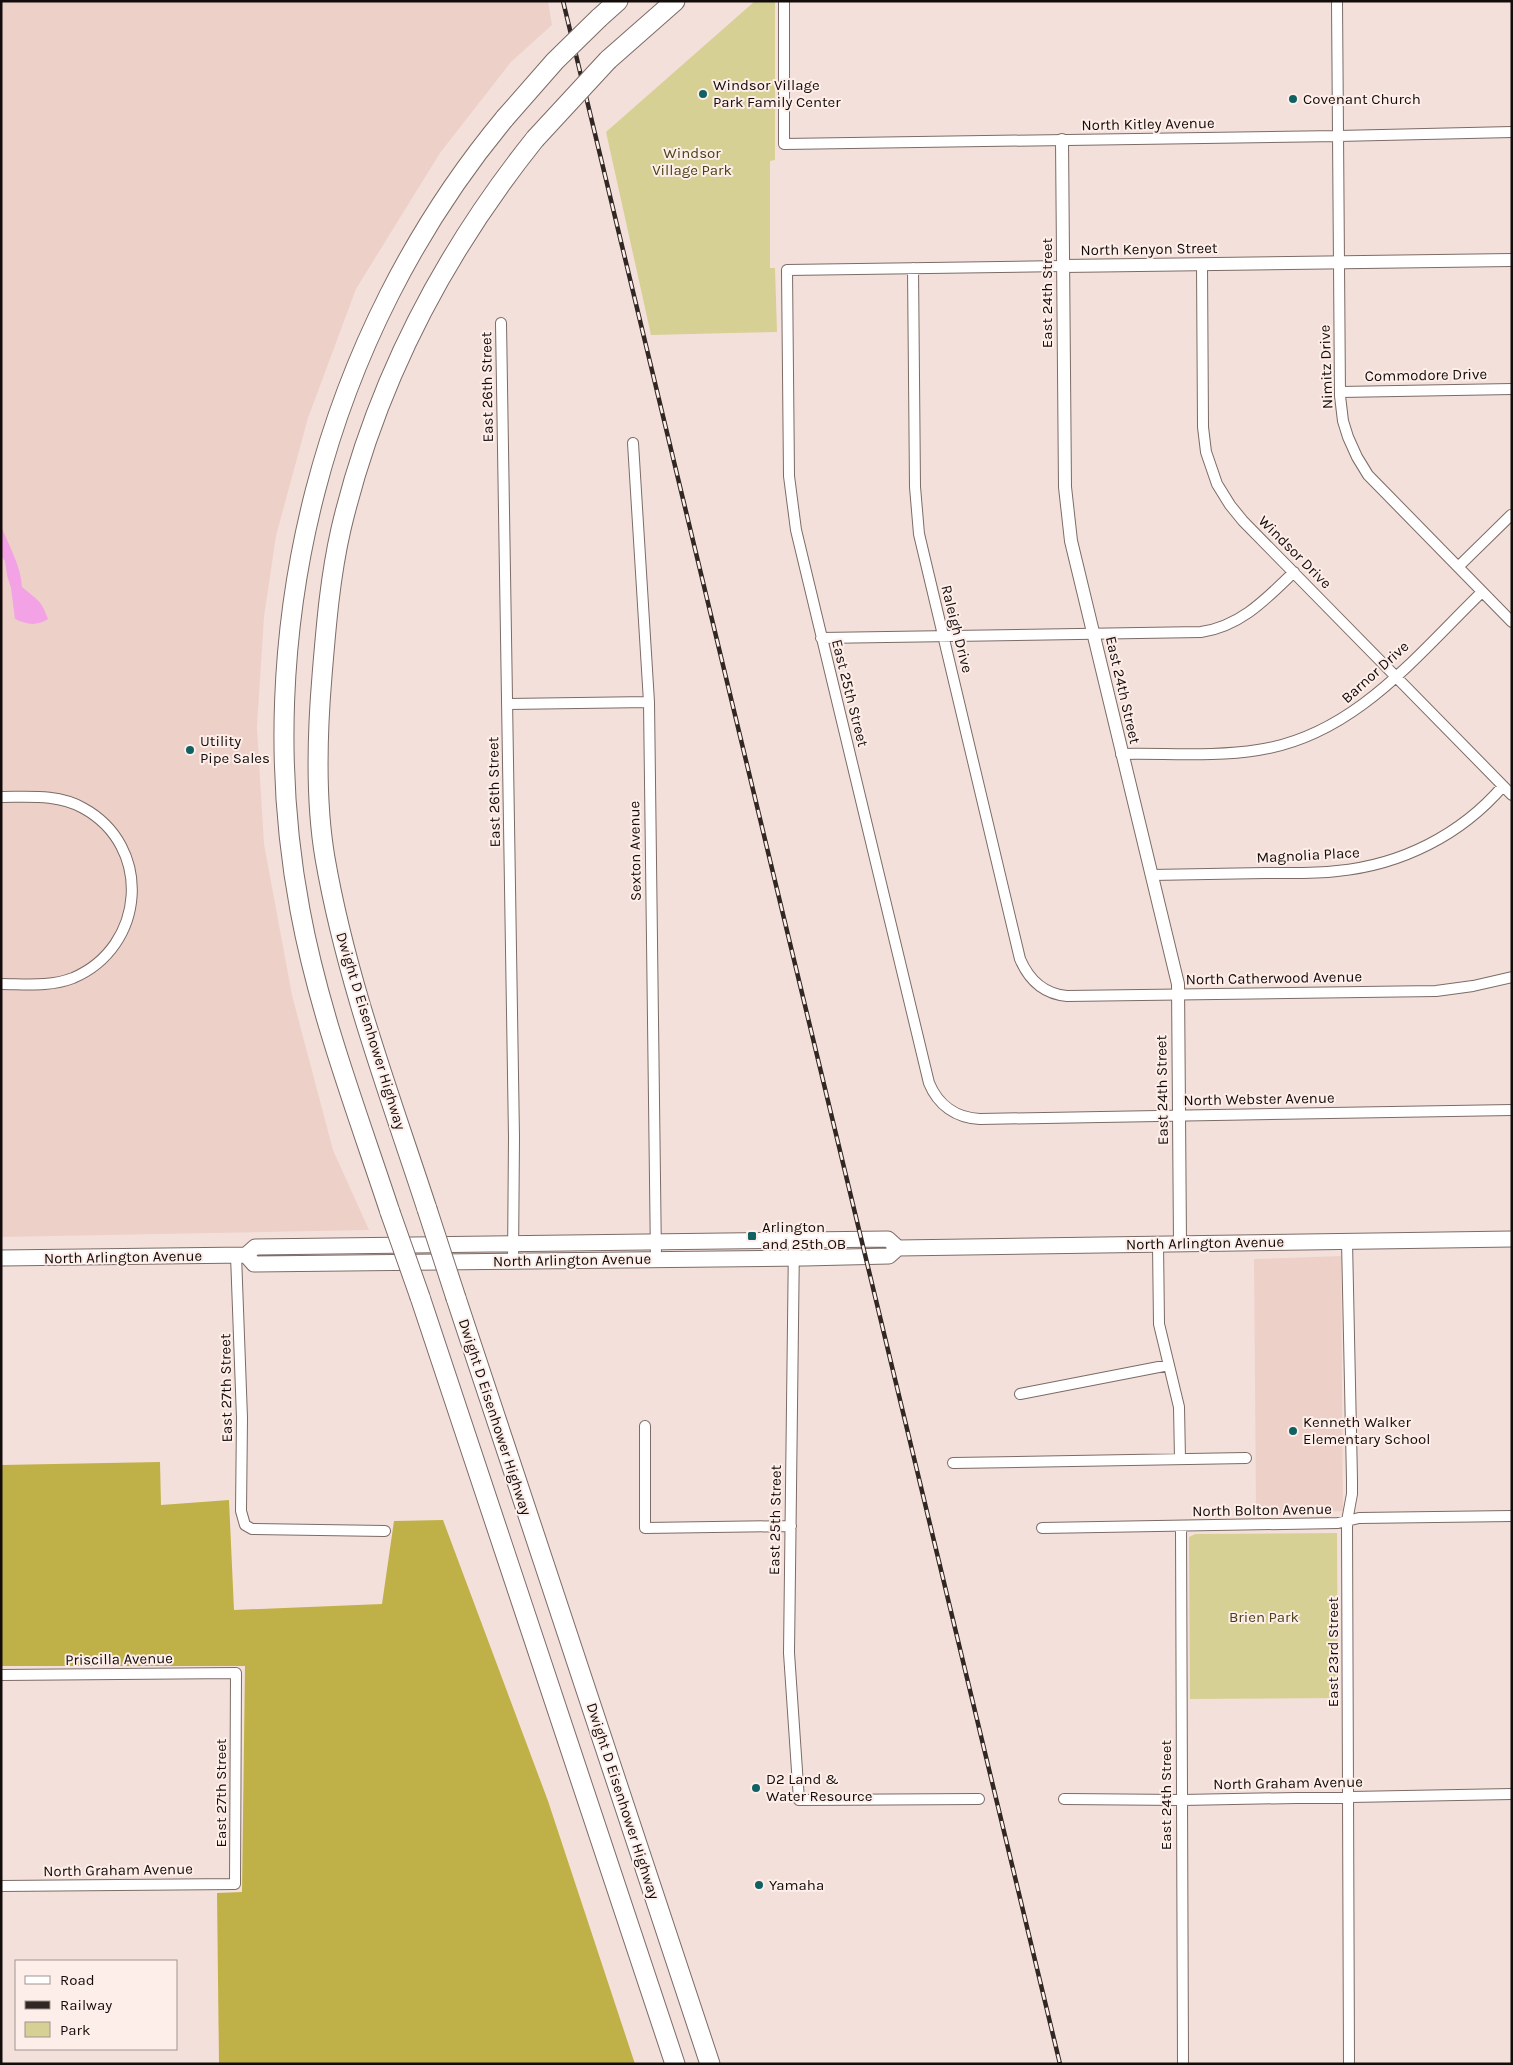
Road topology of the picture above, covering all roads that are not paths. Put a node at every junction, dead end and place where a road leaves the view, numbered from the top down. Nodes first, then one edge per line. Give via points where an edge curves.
1 (618, 1) edge
2 (675, 1) edge
3 (684, 1) edge
4 (784, 1) edge
5 (1337, 1) edge
6 (646, 28) junction
7 (1512, 132) edge
8 (1338, 136) junction
9 (1062, 140) junction
10 (1512, 260) edge
11 (1340, 262) junction
12 (1202, 264) junction
13 (1063, 266) junction
14 (913, 268) junction
15 (787, 270) joint
16 (501, 323) dead end
17 (1512, 389) edge
18 (1340, 392) junction
19 (633, 443) dead end
20 (1511, 515) edge
21 (1458, 567) junction
22 (1294, 572) junction
23 (1482, 592) junction
24 (1512, 622) edge
25 (1092, 634) junction
26 (944, 636) junction
27 (821, 638) junction
28 (1396, 676) junction
29 (649, 702) junction
30 (508, 704) junction
31 (1121, 754) junction
32 (1503, 786) junction
33 (1512, 796) edge
34 (1, 797) edge
35 (1151, 875) junction
36 (1512, 977) edge
37 (1, 984) edge
38 (1038, 985) joint
39 (1178, 995) junction
40 (949, 1110) joint
41 (1512, 1110) edge
42 (1179, 1115) junction
43 (1512, 1239) edge
44 (794, 1241) junction
45 (1347, 1241) junction
46 (656, 1242) junction
47 (1180, 1243) junction
48 (513, 1244) junction
49 (1158, 1244) junction
50 (898, 1248) junction
51 (241, 1255) junction
52 (1, 1258) edge
53 (794, 1258) junction
54 (656, 1259) junction
55 (513, 1260) junction
56 (1170, 1365) junction
57 (1020, 1394) dead end
58 (645, 1426) dead end
59 (1246, 1458) dead end
60 (1180, 1459) junction
61 (953, 1463) dead end
62 (1512, 1516) edge
63 (1348, 1521) junction
64 (790, 1526) junction
65 (1182, 1526) junction
66 (1042, 1528) dead end
67 (385, 1531) dead end
68 (236, 1673) joint
69 (1, 1675) edge
70 (1512, 1794) edge
71 (1349, 1797) junction
72 (1064, 1798) dead end
73 (979, 1799) dead end
74 (1182, 1800) junction
75 (235, 1884) joint
76 (1, 1886) edge
77 (675, 2064) edge
78 (710, 2064) edge
79 (1183, 2064) edge
80 (1349, 2064) edge

1 - 77 highway, bridge via 555,61 505,118 455,184 423,233 387,300 354,373 333,429 314,495 297,578 288,642 285,779 300,912 322,1005
2 - 6 highway, Dwight D Eisenhower Highway
3 - 6 highway
4 - 9 street, North Kitley Avenue via 784,144
5 - 8 street
6 - 78 highway, Dwight D Eisenhower Highway, bridge via 608,60 535,139 493,194 436,284 398,358 378,406 341,530 328,609 318,721 319,787 325,855 338,923 359,1003
7 - 8 street, North Kitley Avenue
8 - 9 street, North Kitley Avenue
8 - 11 street, Nimitz Drive
9 - 13 street, East 24th Street
10 - 11 street, North Kenyon Street
11 - 12 street, North Kenyon Street
11 - 18 street, Nimitz Drive
12 - 13 street, North Kenyon Street
12 - 22 street, Windsor Drive via 1202,427 1209,465 1232,509
13 - 14 street, North Kenyon Street
13 - 25 street, East 24th Street via 1067,508
14 - 15 street, North Kenyon Street
14 - 26 street, Raleigh Drive via 916,508
15 - 27 street, East 25th Street via 790,484 798,543
16 - 30 street, East 26th Street
17 - 18 street, Commodore Drive
18 - 21 street, Nimitz Drive via 1346,433 1363,468
19 - 29 street, Sexton Avenue
20 - 21 street
21 - 23 street, Nimitz Drive
22 - 25 street via 1249,613 1218,628 1192,632
22 - 28 street, Windsor Drive
23 - 24 street, Nimitz Drive
23 - 28 street, Barnor Drive
25 - 26 street
25 - 31 street, East 24th Street
26 - 27 street
26 - 38 street, Raleigh Drive via 1020,959 1027,974
27 - 40 street, East 25th Street via 929,1083
28 - 31 street, Barnor Drive via 1341,721 1274,747 1240,752
28 - 32 street, Windsor Drive
29 - 30 street
29 - 46 street, Sexton Avenue
30 - 48 street, East 26th Street
31 - 35 street, East 24th Street
32 - 33 street, Windsor Drive
32 - 35 street, Magnolia Place via 1476,813 1438,840 1404,856 1371,866 1326,872
34 - 37 street via 54,798 91,812 116,837 127,859 132,884 130,914 124,930 110,952 98,963 59,982
35 - 39 street, East 24th Street
36 - 39 street, North Catherwood Avenue via 1436,991
38 - 39 street, North Catherwood Avenue via 1055,994 1068,996
39 - 42 street, East 24th Street
40 - 42 street, North Webster Avenue via 973,1118
41 - 42 street, North Webster Avenue
42 - 47 street, East 24th Street
43 - 45 main road, North Arlington Avenue
44 - 46 main road, North Arlington Avenue
44 - 50 main road, North Arlington Avenue via 888,1240
44 - 53 street, East 25th Street
45 - 47 main road, North Arlington Avenue
45 - 63 street, East 23rd Street via 1352,1480
46 - 48 main road, North Arlington Avenue
46 - 54 street, Sexton Avenue
47 - 49 main road, North Arlington Avenue
48 - 51 main road, North Arlington Avenue via 254,1247
48 - 55 street, East 26th Street
49 - 50 main road, North Arlington Avenue
49 - 56 street via 1158,1317
50 - 53 main road, North Arlington Avenue via 889,1256
51 - 52 main road, North Arlington Avenue
51 - 55 main road, North Arlington Avenue via 254,1264
51 - 67 street, East 27th Street via 243,1521 252,1529
53 - 54 main road, North Arlington Avenue
53 - 64 street, East 25th Street
54 - 55 main road, North Arlington Avenue
56 - 57 street
56 - 60 street via 1179,1407
58 - 64 street via 646,1528
59 - 60 street
60 - 61 street
62 - 63 street, North Bolton Avenue via 1358,1518
63 - 65 street, North Bolton Avenue via 1338,1524
63 - 71 street, East 23rd Street
64 - 73 street, East 25th Street via 788,1654 799,1800
65 - 66 street, North Bolton Avenue
65 - 74 street, East 24th Street
68 - 69 street, Priscilla Avenue
68 - 75 street, East 27th Street
70 - 71 street, North Graham Avenue
71 - 74 street, North Graham Avenue
71 - 80 street, East 23rd Street
72 - 74 street, North Graham Avenue
74 - 79 street, East 24th Street
75 - 76 street, North Graham Avenue

